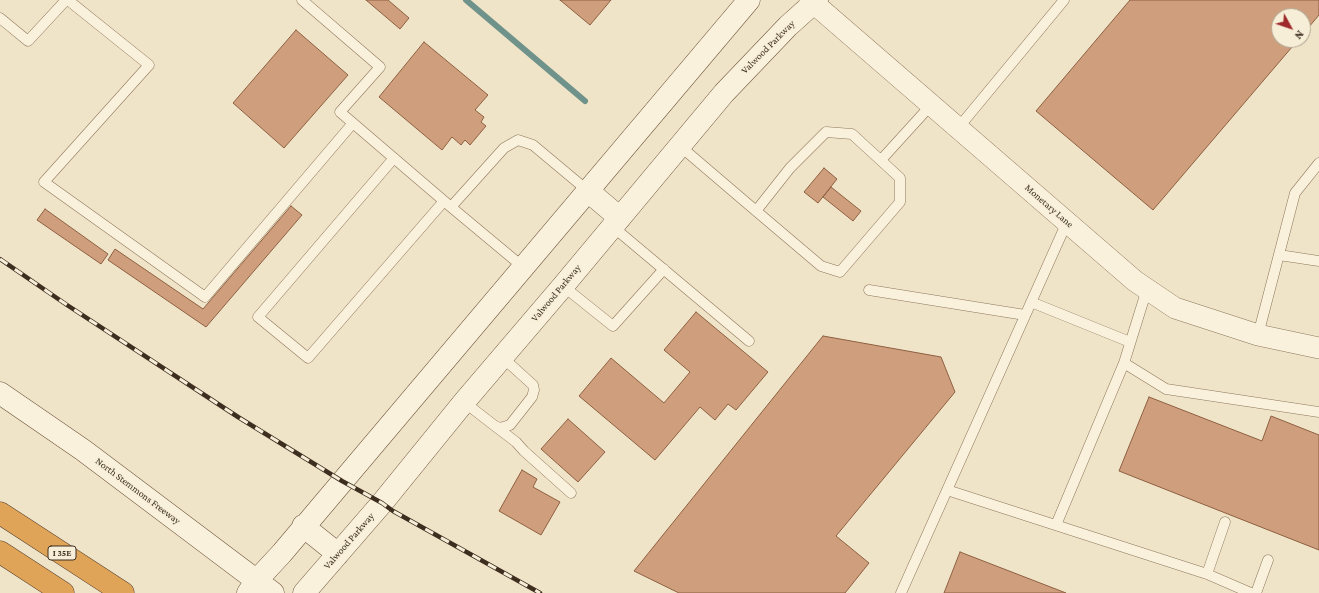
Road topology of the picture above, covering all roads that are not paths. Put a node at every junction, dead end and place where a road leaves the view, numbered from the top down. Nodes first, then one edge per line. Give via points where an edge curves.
1 (67, 0) edge
2 (302, 0) edge
3 (749, 0) edge
4 (1064, 0) edge
5 (814, 1) edge
6 (0, 18) edge
7 (931, 104) junction
8 (353, 123) junction
9 (958, 127) junction
10 (680, 146) junction
11 (394, 158) junction
12 (880, 160) junction
13 (1319, 163) edge
14 (588, 191) junction
15 (448, 204) junction
16 (756, 211) junction
17 (616, 222) junction
18 (1067, 222) junction
19 (1279, 255) junction
20 (1319, 261) edge
21 (523, 267) junction
22 (664, 269) junction
23 (563, 286) junction
24 (1147, 289) junction
25 (869, 290) dead end
26 (1031, 302) junction
27 (1025, 315) junction
28 (1258, 335) junction
29 (749, 341) dead end
30 (1130, 342) junction
31 (1319, 348) edge
32 (502, 357) junction
33 (1124, 363) junction
34 (0, 393) edge
35 (464, 402) junction
36 (1319, 412) edge
37 (495, 426) junction
38 (947, 490) junction
39 (571, 492) dead end
40 (0, 513) edge
41 (1225, 522) dead end
42 (1056, 525) junction
43 (304, 526) junction
44 (0, 552) edge
45 (338, 554) junction
46 (1268, 560) dead end
47 (1207, 574) junction
48 (259, 589) edge
49 (63, 593) edge
50 (123, 593) edge
51 (304, 593) edge
52 (901, 593) edge
53 (1251, 593) edge
54 (1256, 593) edge

1 - 6 lane via 28,41
1 - 8 lane via 149,65 44,182 205,297
2 - 8 lane via 380,67 340,112
3 - 14 main road
4 - 9 lane
5 - 7 street, Monetary Lane
5 - 10 main road, Valwood Parkway via 747,67
7 - 9 street, Monetary Lane
7 - 12 lane
8 - 11 lane
9 - 18 street, Monetary Lane
10 - 16 lane
10 - 17 main road, Valwood Parkway
11 - 15 lane
11 - 15 lane via 258,317 308,358
12 - 16 lane via 852,134 826,132 790,168
12 - 16 lane via 900,178 900,202 840,272 821,266
13 - 19 lane via 1295,193
14 - 15 lane via 533,145 518,140 504,148
14 - 17 main road
14 - 21 main road
15 - 21 lane
17 - 22 lane
17 - 23 main road, Valwood Parkway
18 - 24 street, Monetary Lane
18 - 26 lane
19 - 20 lane
19 - 28 lane
21 - 43 main road
22 - 23 lane via 613,326
22 - 29 lane
23 - 32 main road, Valwood Parkway
24 - 28 street, Monetary Lane via 1174,308
24 - 30 lane
25 - 27 lane
26 - 27 lane
26 - 30 lane
27 - 38 lane
28 - 31 street, Monetary Lane
30 - 33 lane
32 - 35 main road, Valwood Parkway
32 - 37 lane via 533,385 534,393 510,425
33 - 36 lane via 1166,389
33 - 42 lane
34 - 48 main road, North Stemmons Freeway via 83,450
35 - 37 lane
35 - 45 main road, Valwood Parkway
37 - 39 lane
38 - 42 lane
38 - 52 lane
40 - 50 highway, I 35E
41 - 47 lane
42 - 47 lane
43 - 45 main road
43 - 48 main road via 282,552
44 - 49 highway
45 - 51 main road, Valwood Parkway
46 - 54 lane
47 - 53 lane

